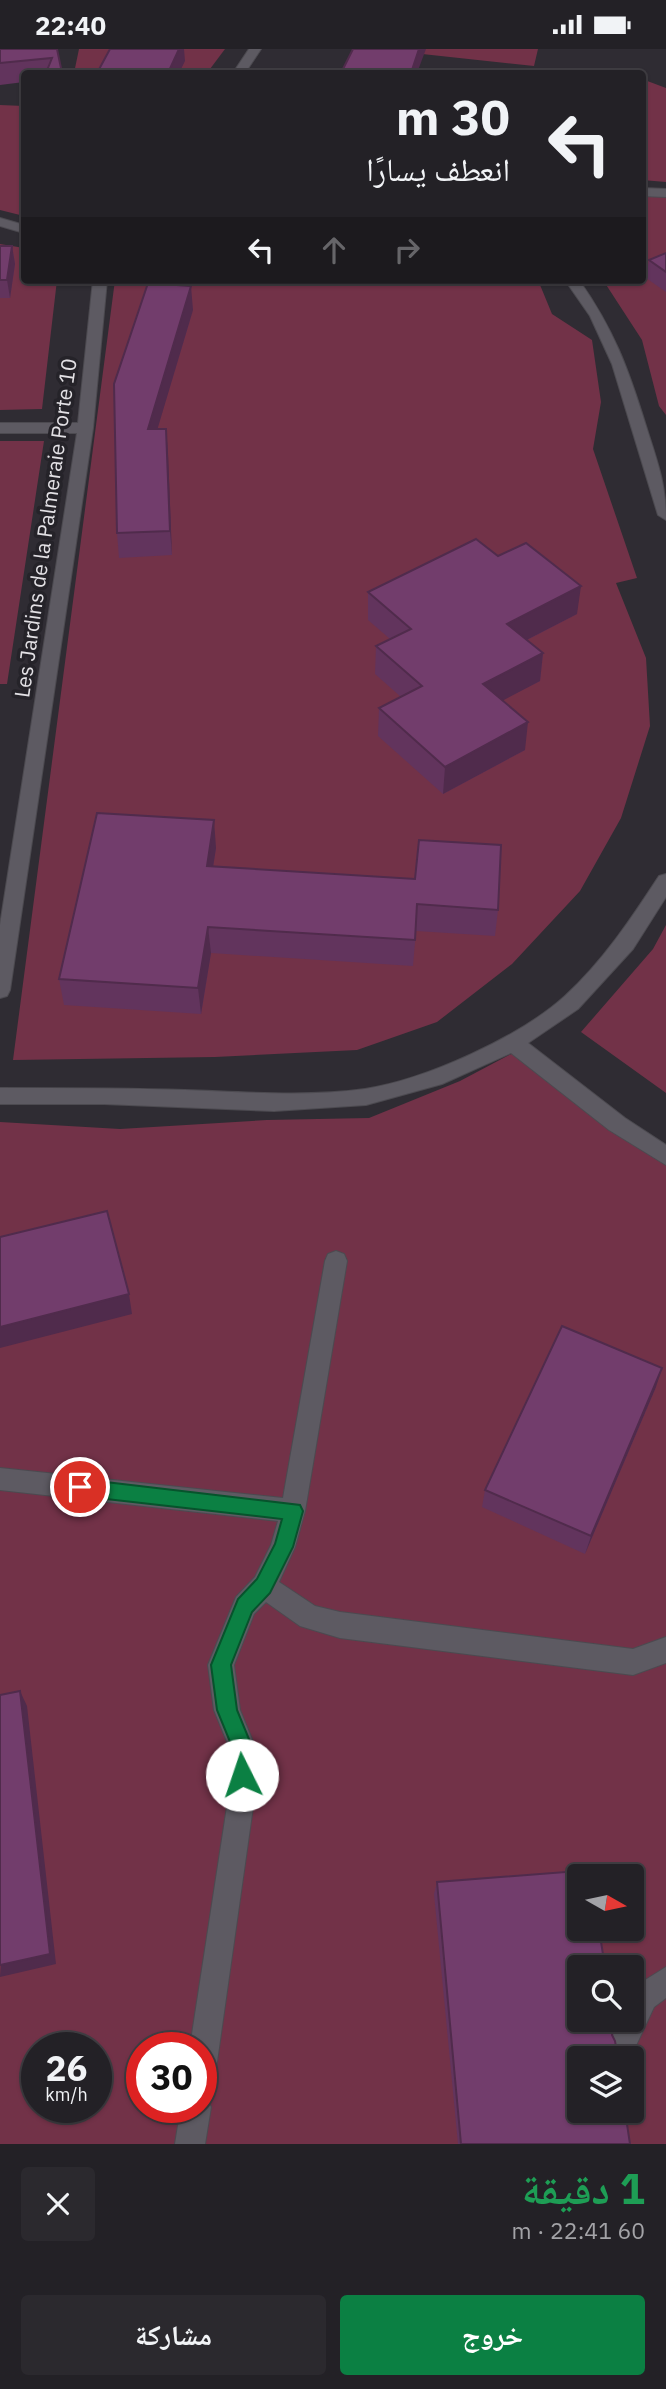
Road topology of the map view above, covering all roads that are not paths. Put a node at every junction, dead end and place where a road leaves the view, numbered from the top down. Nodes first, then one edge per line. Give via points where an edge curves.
1 (255, 49) edge
2 (241, 70) edge
3 (646, 192) edge
4 (666, 193) edge
5 (0, 222) edge
6 (21, 228) edge
7 (100, 284) edge
8 (575, 284) edge
9 (0, 428) edge
10 (85, 428) junction
11 (666, 452) edge
12 (650, 460) junction
13 (666, 515) edge
14 (666, 881) edge
15 (0, 990) edge
16 (513, 1043) junction
17 (0, 1096) edge
18 (666, 1156) edge
19 (337, 1261) dead end
20 (0, 1479) edge
21 (293, 1511) junction
22 (264, 1586) junction
23 (666, 1650) edge
24 (666, 1980) edge
25 (644, 1997) edge
26 (207, 2032) edge
27 (193, 2123) edge
28 (190, 2144) edge

1 - 2 street
3 - 4 street
5 - 6 street
7 - 10 street, Les Jardins de la Palmeraie Porte 10
8 - 12 street via 608,338
9 - 10 street
10 - 15 street, Les Jardins de la Palmeraie Porte 10
11 - 12 street
12 - 13 street
14 - 16 street via 626,944 571,1003
16 - 17 street via 435,1078 366,1097 274,1102
16 - 18 street
19 - 21 street
20 - 21 street
21 - 22 street via 284,1547
22 - 23 street via 309,1617 340,1625 633,1662
22 - 26 street via 245,1606 221,1665 227,1710 243,1749 241,1800
24 - 25 street
27 - 28 street

